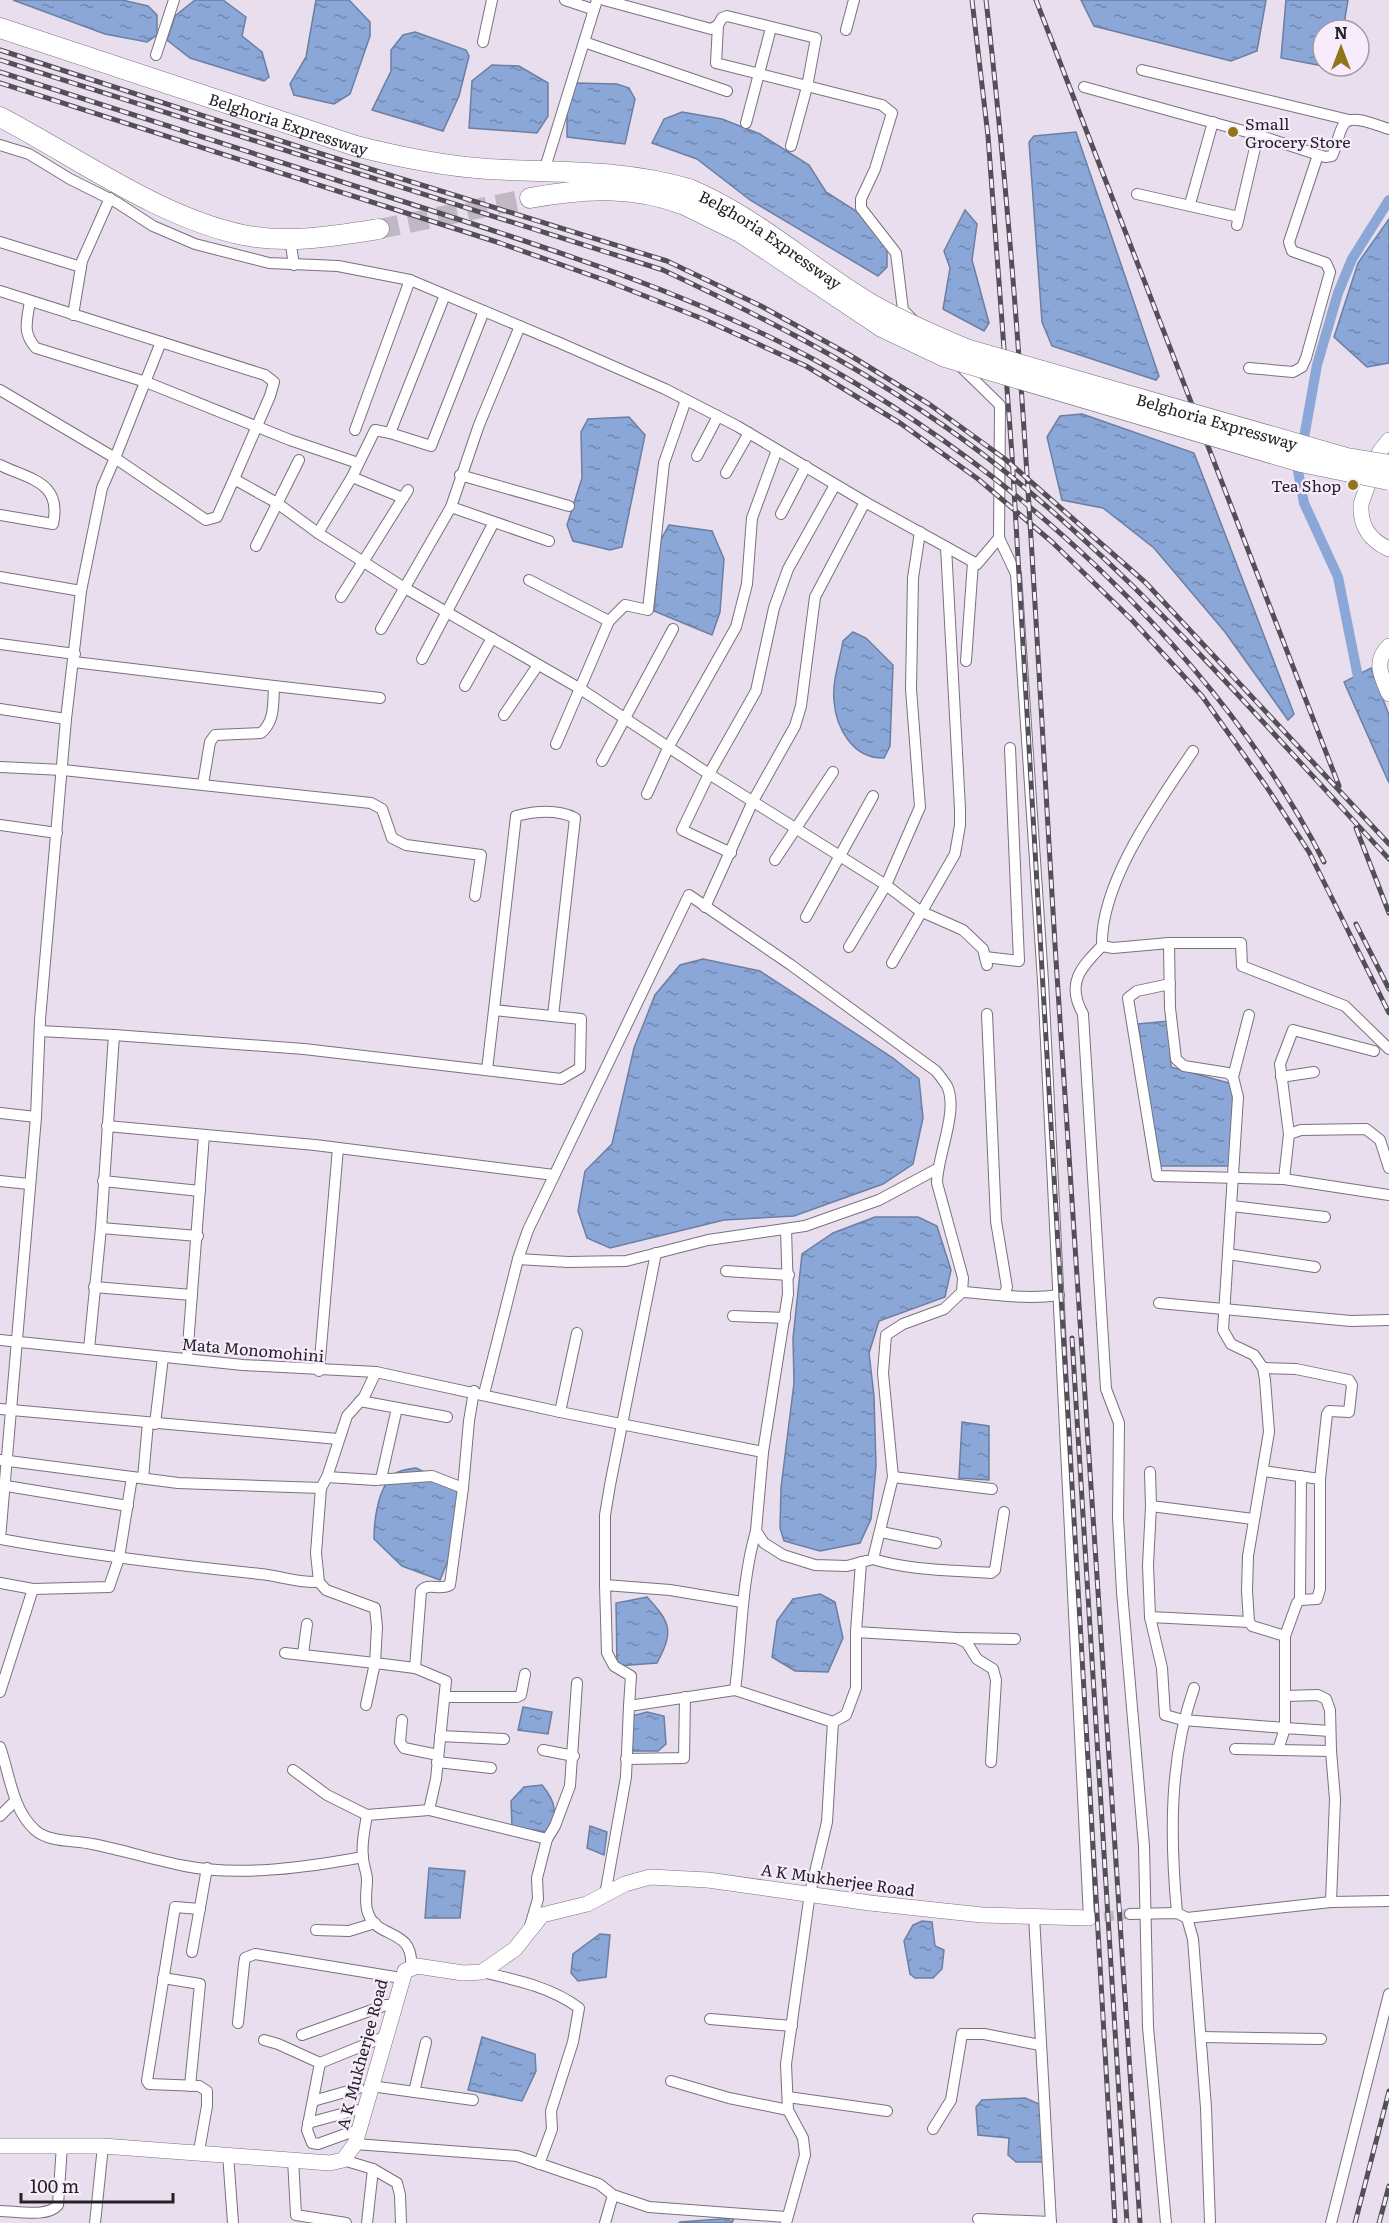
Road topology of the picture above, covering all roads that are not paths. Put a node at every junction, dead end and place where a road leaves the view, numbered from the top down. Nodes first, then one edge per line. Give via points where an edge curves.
1 (174, 0) edge
2 (492, 0) edge
3 (565, 0) edge
4 (604, 0) edge
5 (854, 0) edge
6 (595, 5) edge
7 (718, 25) junction
8 (0, 28) edge
9 (771, 28) junction
10 (846, 30) dead end
11 (483, 42) dead end
12 (584, 42) junction
13 (156, 55) dead end
14 (1143, 70) dead end
15 (759, 75) junction
16 (807, 87) junction
17 (1083, 87) dead end
18 (727, 91) dead end
19 (0, 117) edge
20 (1349, 120) junction
21 (1213, 122) junction
22 (746, 123) dead end
23 (1389, 129) edge
24 (1258, 135) junction
25 (0, 144) edge
26 (791, 146) dead end
27 (1318, 155) junction
28 (544, 171) junction
29 (1137, 194) dead end
30 (687, 197) junction
31 (110, 198) junction
32 (530, 198) tunnel mouth
33 (1190, 204) junction
34 (380, 230) tunnel mouth
35 (290, 239) junction
36 (0, 242) edge
37 (294, 265) junction
38 (81, 267) junction
39 (410, 280) junction
40 (0, 291) edge
41 (445, 295) junction
42 (30, 301) junction
43 (484, 311) junction
44 (73, 315) junction
45 (520, 326) junction
46 (161, 342) junction
47 (1249, 368) dead end
48 (146, 382) junction
49 (0, 390) edge
50 (687, 400) junction
51 (718, 416) junction
52 (258, 425) junction
53 (354, 430) dead end
54 (390, 433) junction
55 (749, 433) junction
56 (1389, 440) edge
57 (777, 450) junction
58 (697, 456) dead end
59 (299, 460) dead end
60 (113, 463) junction
61 (358, 463) junction
62 (0, 465) edge
63 (1389, 465) edge
64 (806, 466) junction
65 (726, 473) dead end
66 (460, 476) junction
67 (352, 477) junction
68 (234, 479) junction
69 (1389, 480) edge
70 (835, 485) junction
71 (865, 502) junction
72 (277, 503) junction
73 (569, 506) dead end
74 (451, 507) junction
75 (781, 514) dead end
76 (0, 515) edge
77 (493, 524) junction
78 (920, 532) junction
79 (318, 533) junction
80 (999, 538) junction
81 (549, 541) dead end
82 (256, 546) dead end
83 (946, 547) junction
84 (1389, 549) edge
85 (362, 561) junction
86 (973, 562) junction
87 (0, 577) edge
88 (529, 580) dead end
89 (403, 587) junction
90 (81, 591) junction
91 (341, 597) dead end
92 (448, 611) junction
93 (609, 621) junction
94 (381, 629) dead end
95 (673, 629) dead end
96 (492, 639) junction
97 (0, 644) edge
98 (1389, 646) edge
99 (74, 658) junction
100 (422, 659) dead end
101 (966, 661) dead end
102 (538, 665) junction
103 (274, 686) junction
104 (465, 686) dead end
105 (579, 688) junction
106 (1389, 694) edge
107 (380, 698) dead end
108 (0, 709) edge
109 (504, 715) dead end
110 (66, 719) junction
111 (627, 720) junction
112 (556, 744) dead end
113 (669, 746) junction
114 (1010, 748) dead end
115 (1193, 751) dead end
116 (602, 761) dead end
117 (0, 767) edge
118 (63, 770) junction
119 (833, 772) dead end
120 (709, 774) junction
121 (203, 784) junction
122 (647, 794) dead end
123 (873, 796) dead end
124 (753, 801) junction
125 (0, 825) edge
126 (796, 829) junction
127 (57, 833) junction
128 (730, 853) junction
129 (840, 858) junction
130 (775, 860) dead end
131 (886, 885) junction
132 (475, 896) dead end
133 (708, 903) junction
134 (920, 911) junction
135 (806, 916) dead end
136 (1170, 943) junction
137 (1102, 946) junction
138 (849, 947) dead end
139 (1019, 952) junction
140 (1041, 954) junction
141 (892, 963) dead end
142 (1170, 984) junction
143 (494, 1010) junction
144 (987, 1014) dead end
145 (1249, 1015) dead end
146 (553, 1016) junction
147 (40, 1031) junction
148 (114, 1035) junction
149 (1389, 1049) edge
150 (1374, 1051) dead end
151 (487, 1070) junction
152 (1314, 1072) dead end
153 (1233, 1077) junction
154 (1281, 1077) junction
155 (0, 1113) edge
156 (36, 1117) junction
157 (107, 1126) junction
158 (1289, 1134) junction
159 (204, 1135) junction
160 (338, 1148) junction
161 (1389, 1168) edge
162 (938, 1169) junction
163 (554, 1175) junction
164 (1235, 1178) junction
165 (1284, 1179) junction
166 (103, 1180) junction
167 (0, 1181) edge
168 (29, 1184) junction
169 (200, 1191) junction
170 (1389, 1195) edge
171 (1232, 1206) junction
172 (1325, 1217) dead end
173 (101, 1228) junction
174 (786, 1229) junction
175 (198, 1236) junction
176 (656, 1253) junction
177 (1228, 1254) junction
178 (518, 1259) junction
179 (1315, 1267) dead end
180 (726, 1271) dead end
181 (789, 1275) junction
182 (94, 1287) junction
183 (962, 1292) junction
184 (192, 1295) junction
185 (1004, 1295) junction
186 (1059, 1295) junction
187 (1159, 1303) dead end
188 (1223, 1308) junction
189 (733, 1316) dead end
190 (785, 1318) junction
191 (1389, 1320) edge
192 (577, 1333) dead end
193 (0, 1340) edge
194 (19, 1341) junction
195 (89, 1349) junction
196 (163, 1357) junction
197 (187, 1359) junction
198 (1263, 1368) junction
199 (319, 1371) junction
200 (376, 1371) junction
201 (479, 1393) junction
202 (360, 1401) junction
203 (397, 1408) junction
204 (5, 1409) edge
205 (560, 1412) junction
206 (447, 1417) dead end
207 (621, 1422) junction
208 (152, 1424) junction
209 (338, 1439) junction
210 (763, 1452) junction
211 (3, 1460) edge
212 (1263, 1470) junction
213 (1150, 1472) dead end
214 (1301, 1476) junction
215 (137, 1477) junction
216 (327, 1477) junction
217 (893, 1477) junction
218 (381, 1479) junction
219 (1320, 1479) junction
220 (2, 1486) edge
221 (321, 1488) junction
222 (463, 1488) junction
223 (992, 1489) dead end
224 (128, 1506) junction
225 (1151, 1506) junction
226 (1004, 1512) dead end
227 (1253, 1519) junction
228 (756, 1531) junction
229 (881, 1532) junction
230 (936, 1543) dead end
231 (119, 1558) junction
232 (873, 1559) junction
233 (861, 1562) junction
234 (319, 1582) junction
235 (0, 1583) edge
236 (605, 1585) junction
237 (33, 1589) junction
238 (1300, 1600) junction
239 (742, 1602) junction
240 (1150, 1617) junction
241 (1249, 1622) junction
242 (307, 1623) dead end
243 (856, 1632) junction
244 (1285, 1636) junction
245 (957, 1638) junction
246 (1015, 1639) dead end
247 (285, 1653) dead end
248 (303, 1654) junction
249 (375, 1663) junction
250 (415, 1668) junction
251 (525, 1674) dead end
252 (577, 1683) dead end
253 (1194, 1688) dead end
254 (735, 1690) junction
255 (0, 1692) edge
256 (1285, 1696) junction
257 (446, 1697) junction
258 (685, 1697) junction
259 (366, 1705) dead end
260 (629, 1706) junction
261 (402, 1720) dead end
262 (1183, 1720) junction
263 (833, 1722) junction
264 (1285, 1728) junction
265 (1330, 1731) junction
266 (441, 1736) junction
267 (504, 1739) dead end
268 (0, 1747) edge
269 (1235, 1749) dead end
270 (543, 1750) dead end
271 (1278, 1750) junction
272 (1331, 1751) junction
273 (574, 1756) junction
274 (438, 1758) junction
275 (626, 1759) junction
276 (991, 1762) dead end
277 (491, 1768) dead end
278 (293, 1770) dead end
279 (15, 1801) junction
280 (429, 1810) junction
281 (367, 1815) junction
282 (0, 1816) edge
283 (547, 1839) junction
284 (363, 1857) junction
285 (207, 1868) junction
286 (810, 1893) junction
287 (605, 1895) junction
288 (1389, 1901) edge
289 (1331, 1902) junction
290 (200, 1909) junction
291 (1145, 1913) junction
292 (1130, 1914) tunnel mouth
293 (1182, 1915) junction
294 (1034, 1916) junction
295 (1089, 1918) joint
296 (375, 1923) junction
297 (316, 1930) dead end
298 (530, 1930) junction
299 (192, 1952) dead end
300 (406, 1972) junction
301 (482, 1972) junction
302 (163, 1978) junction
303 (1389, 1994) edge
304 (393, 2005) junction
305 (710, 2019) dead end
306 (238, 2023) dead end
307 (792, 2026) junction
308 (302, 2035) dead end
309 (384, 2037) junction
310 (1201, 2037) junction
311 (1321, 2039) dead end
312 (264, 2040) dead end
313 (426, 2042) dead end
314 (1040, 2045) junction
315 (320, 2063) junction
316 (671, 2081) dead end
317 (190, 2086) junction
318 (365, 2087) junction
319 (414, 2092) junction
320 (788, 2097) junction
321 (473, 2100) dead end
322 (313, 2101) junction
323 (356, 2110) dead end
324 (788, 2110) junction
325 (887, 2111) dead end
326 (308, 2123) junction
327 (933, 2129) dead end
328 (353, 2138) junction
329 (312, 2142) junction
330 (62, 2145) junction
331 (0, 2146) edge
332 (103, 2146) junction
333 (199, 2151) junction
334 (228, 2154) junction
335 (293, 2159) junction
336 (343, 2160) junction
337 (310, 2161) junction
338 (539, 2164) junction
339 (372, 2169) junction
340 (613, 2195) junction
341 (0, 2211) edge
342 (675, 2211) junction
343 (43, 2217) edge
344 (978, 2219) dead end
345 (786, 2220) edge
346 (1051, 2222) edge
347 (95, 2223) edge
348 (233, 2223) edge
349 (341, 2223) edge
350 (367, 2223) edge
351 (401, 2223) edge
352 (605, 2223) edge
353 (673, 2223) edge
354 (1166, 2223) edge
355 (1210, 2223) edge
356 (1331, 2223) edge

1 - 13 street
2 - 11 street
3 - 6 street
4 - 7 street via 711,29
5 - 10 street
6 - 12 street
7 - 9 street via 728,16
7 - 15 street via 716,63
8 - 28 highway, Belghoria Expressway via 356,146 486,169
9 - 15 street
9 - 16 street via 816,38
12 - 18 street
12 - 28 street
14 - 20 street
15 - 16 street
15 - 22 street
16 - 26 street
16 - 80 street via 882,105 892,113 861,208 897,253 903,310 1000,405
17 - 21 street
19 - 35 highway via 161,205 201,222 244,235
20 - 23 street
20 - 27 street via 1334,152
21 - 24 street
21 - 33 street
24 - 27 street
24 - 33 street via 1238,221
25 - 31 street via 29,154
27 - 47 street via 1289,242 1292,250 1326,263 1330,272 1306,358 1302,368 1293,372
28 - 30 highway, Belghoria Expressway via 614,173
29 - 33 street
30 - 32 highway, Belghoria Expressway via 618,189
30 - 63 highway, Belghoria Expressway, bridge via 751,220 870,303 966,349 1315,449
30 - 69 highway, Belghoria Expressway, bridge via 882,327 945,357 1301,462
31 - 37 street via 153,226 195,244 269,263
31 - 38 street
34 - 35 highway
35 - 37 street
36 - 38 street
37 - 39 street via 338,266
38 - 44 street
39 - 41 street
39 - 53 street
40 - 42 street
41 - 43 street
41 - 54 street
42 - 44 street
42 - 48 street via 25,330 36,348
43 - 45 street
43 - 54 street via 431,446
44 - 46 street
45 - 50 street
45 - 66 street via 499,370
46 - 48 street
46 - 52 street via 265,375 274,382
48 - 52 street
48 - 60 street
49 - 60 street
50 - 51 street
50 - 93 street via 664,463 648,610 625,605
51 - 55 street
51 - 58 street
52 - 61 street
52 - 68 street
54 - 61 street via 375,430
55 - 57 street
55 - 65 street
56 - 84 street via 1380,451 1360,513 1365,530
57 - 64 street
57 - 113 street via 752,518 747,584 736,627
59 - 72 street
60 - 68 street via 206,520 217,517
60 - 90 street via 102,488
61 - 67 street
62 - 76 street via 44,485 56,505 53,524
64 - 70 street
64 - 75 street
66 - 73 street
66 - 74 street
67 - 79 street
67 - 85 street via 405,494
68 - 72 street
70 - 71 street
70 - 120 street via 788,569 774,608 756,691
71 - 78 street
71 - 124 street via 815,597 795,726
72 - 79 street
72 - 82 street
74 - 77 street
74 - 89 street
77 - 81 street
77 - 92 street
78 - 83 street
78 - 131 street via 913,578 911,679 920,807
79 - 85 street
80 - 86 street via 977,564
80 - 140 street via 1016,574
83 - 86 street
83 - 134 street via 960,825 955,854
85 - 89 street
85 - 91 street
86 - 101 street
87 - 90 street
88 - 93 street
89 - 92 street
89 - 94 street
90 - 99 street
92 - 96 street
92 - 100 street
93 - 105 street
95 - 111 street
96 - 102 street
96 - 104 street
97 - 99 street
98 - 106 street via 1378,664
99 - 103 street
99 - 110 street
102 - 105 street
102 - 109 street
103 - 107 street
103 - 121 street via 271,721 261,733 215,735 210,742
105 - 111 street
105 - 112 street
108 - 110 street
110 - 118 street
111 - 113 street
111 - 116 street
113 - 120 street
113 - 122 street
114 - 139 street
115 - 137 street via 1146,824 1118,879 1106,907
117 - 118 street
118 - 121 street
118 - 127 street
119 - 126 street
120 - 124 street
120 - 128 street via 682,830
121 - 132 street via 371,803 382,809 392,838 399,842 481,855
123 - 129 street
124 - 126 street
124 - 128 street
125 - 127 street
126 - 129 street
126 - 130 street
127 - 147 street
128 - 133 street
129 - 131 street
129 - 135 street
131 - 134 street
131 - 138 street
133 - 162 street via 936,1071 948,1088 950,1110
133 - 163 street via 689,895
134 - 139 street via 963,930 983,950 986,961 1019,961
134 - 141 street
136 - 137 street
136 - 142 street
136 - 149 street via 1241,943 1242,966 1345,1006
137 - 291 street via 1075,981 1074,999 1083,1014 1106,1389 1119,1423 1121,1581 1144,1846
139 - 140 street
140 - 186 street
142 - 153 street via 1176,1059 1184,1066 1219,1070
142 - 164 street via 1137,991 1128,998 1157,1176
143 - 146 street
143 - 146 street via 516,816 535,811 567,814 575,818
143 - 151 street
144 - 185 street via 996,1221 1007,1287
145 - 153 street
146 - 151 street via 581,1018 580,1068 561,1079
147 - 148 street
147 - 156 street
148 - 151 street via 304,1049
148 - 157 street
150 - 154 street via 1293,1030 1280,1064
152 - 154 street
153 - 164 street via 1238,1097
154 - 158 street
155 - 156 street
156 - 168 street
157 - 159 street
157 - 166 street
158 - 161 street via 1301,1130 1366,1129 1380,1140
158 - 165 street
159 - 160 street
159 - 169 street
160 - 163 street
160 - 199 street
162 - 174 street via 879,1200
162 - 183 street via 938,1183 963,1278
163 - 178 street
164 - 165 street
164 - 171 street
165 - 170 street
166 - 169 street
166 - 173 street
167 - 168 street
168 - 194 street
169 - 175 street
171 - 172 street
171 - 177 street
173 - 175 street
173 - 182 street
174 - 176 street via 708,1240
174 - 181 street
175 - 184 street
176 - 178 street via 626,1261
176 - 207 street
177 - 179 street
177 - 188 street
178 - 201 street
180 - 181 street
181 - 190 street
182 - 184 street
182 - 195 street
183 - 185 street
183 - 217 street via 944,1309 903,1324 886,1335 883,1373
184 - 197 street
185 - 186 street
186 - 295 street
187 - 188 street
188 - 191 street via 1351,1321
188 - 198 street via 1226,1337 1231,1344 1254,1355
189 - 190 street
190 - 210 street
192 - 205 street
193 - 194 street, Mata Monomohini
194 - 195 street, Mata Monomohini
194 - 204 street
195 - 196 street, Mata Monomohini
196 - 197 street, Mata Monomohini
196 - 208 street
197 - 199 street, Mata Monomohini
198 - 212 street via 1269,1432
198 - 219 street via 1296,1368 1349,1380 1352,1385 1349,1412 1327,1414
199 - 200 street, Mata Monomohini
200 - 201 street, Mata Monomohini
200 - 202 street
201 - 205 street, Mata Monomohini
201 - 222 street via 469,1420
202 - 203 street
202 - 209 street via 347,1416
203 - 206 street
203 - 218 street
204 - 208 street
204 - 211 street
205 - 207 street, Mata Monomohini
207 - 210 street, Mata Monomohini
207 - 236 street via 606,1515
208 - 209 street
208 - 215 street
209 - 216 street
210 - 228 street
211 - 215 street
211 - 220 street
212 - 214 street
212 - 227 street
213 - 225 street
214 - 219 street
214 - 238 street
215 - 221 street via 178,1483
215 - 224 street
216 - 218 street
216 - 221 street
217 - 223 street
217 - 229 street
218 - 222 street via 432,1476
219 - 238 street via 1320,1589 1317,1599
220 - 224 street
220 - 231 street via 0,1539
221 - 234 street via 316,1553
222 - 250 street via 450,1585 421,1591
224 - 231 street
225 - 227 street
225 - 240 street
226 - 232 street via 992,1572 933,1570
227 - 241 street via 1247,1591
228 - 233 street via 764,1543 783,1555 815,1565 848,1566
228 - 239 street
229 - 230 street
229 - 232 street
231 - 234 street
231 - 237 street via 109,1587
232 - 233 street
233 - 243 street
234 - 249 street via 326,1590 375,1608
235 - 237 street
236 - 239 street via 670,1590
236 - 260 street via 608,1653 614,1666 631,1676
237 - 255 street
238 - 244 street
239 - 254 street
240 - 241 street
240 - 262 street via 1162,1668 1166,1715
241 - 244 street
242 - 248 street
243 - 245 street
243 - 263 street via 856,1688 846,1715
244 - 256 street
245 - 246 street
245 - 276 street via 967,1643 977,1659 996,1674
247 - 248 street
248 - 249 street
249 - 250 street
249 - 259 street
250 - 257 street via 446,1681
251 - 257 street via 521,1695 517,1697
252 - 273 street
253 - 262 street
254 - 258 street
254 - 263 street
256 - 264 street
256 - 265 street via 1318,1695 1326,1699
257 - 266 street
258 - 260 street
258 - 275 street via 684,1758
260 - 275 street
261 - 274 street via 399,1742 404,1748
262 - 264 street
262 - 293 street via 1171,1829
263 - 286 street via 827,1822
264 - 265 street
264 - 271 street
265 - 272 street
266 - 267 street
266 - 274 street
268 - 279 street
269 - 271 street
270 - 273 street
271 - 272 street
272 - 289 street via 1335,1799
273 - 283 street via 570,1786
274 - 277 street
274 - 280 street
275 - 287 street
278 - 281 street via 327,1795
279 - 282 street
279 - 285 street via 36,1830 53,1839
280 - 281 street
280 - 283 street
281 - 284 street
283 - 298 street
284 - 285 street via 321,1865
284 - 296 street via 368,1914
285 - 290 street
286 - 287 street, A K Mukherjee Road via 661,1877 631,1881
286 - 294 street, A K Mukherjee Road via 960,1912
286 - 307 street
287 - 298 street, A K Mukherjee Road via 587,1904 548,1912
288 - 289 street
289 - 293 street
290 - 299 street
290 - 302 street via 175,1907
291 - 292 street
291 - 293 street
291 - 354 street via 1148,2028
293 - 310 street via 1193,1939
294 - 295 street, A K Mukherjee Road
294 - 314 street
296 - 297 street via 349,1931
296 - 300 street via 408,1946 412,1956
298 - 301 street, A K Mukherjee Road via 515,1949
300 - 301 street
300 - 304 street, A K Mukherjee Road
300 - 306 street via 255,1954 245,1958
301 - 338 street via 564,1997 579,2008 573,2042 551,2111 552,2129
302 - 317 street via 200,1984
302 - 317 street via 147,2081
303 - 356 street
304 - 308 street
304 - 309 street, A K Mukherjee Road
305 - 307 street
307 - 320 street via 786,2064
309 - 315 street
309 - 318 street, A K Mukherjee Road
310 - 311 street
310 - 355 street
312 - 315 street
313 - 319 street
314 - 327 street via 984,2034 962,2034 951,2100
314 - 346 street
315 - 322 street
316 - 324 street
317 - 333 street via 204,2087 208,2098
318 - 319 street
318 - 322 street
318 - 328 street, A K Mukherjee Road
319 - 321 street
320 - 324 street
320 - 325 street
322 - 326 street
323 - 326 street
324 - 345 street via 803,2138 805,2155
326 - 329 street
328 - 329 street
328 - 336 street, A K Mukherjee Road
328 - 338 street via 517,2156
329 - 337 street
330 - 331 street
330 - 332 street
330 - 343 street via 58,2205
332 - 333 street
332 - 347 street
333 - 334 street
334 - 335 street
334 - 348 street
335 - 337 street
335 - 349 street via 296,2215
336 - 337 street
336 - 339 street
338 - 340 street via 599,2184
339 - 350 street
339 - 351 street via 397,2183
340 - 342 street
340 - 352 street
341 - 343 street
342 - 345 street
342 - 353 street
344 - 346 street

